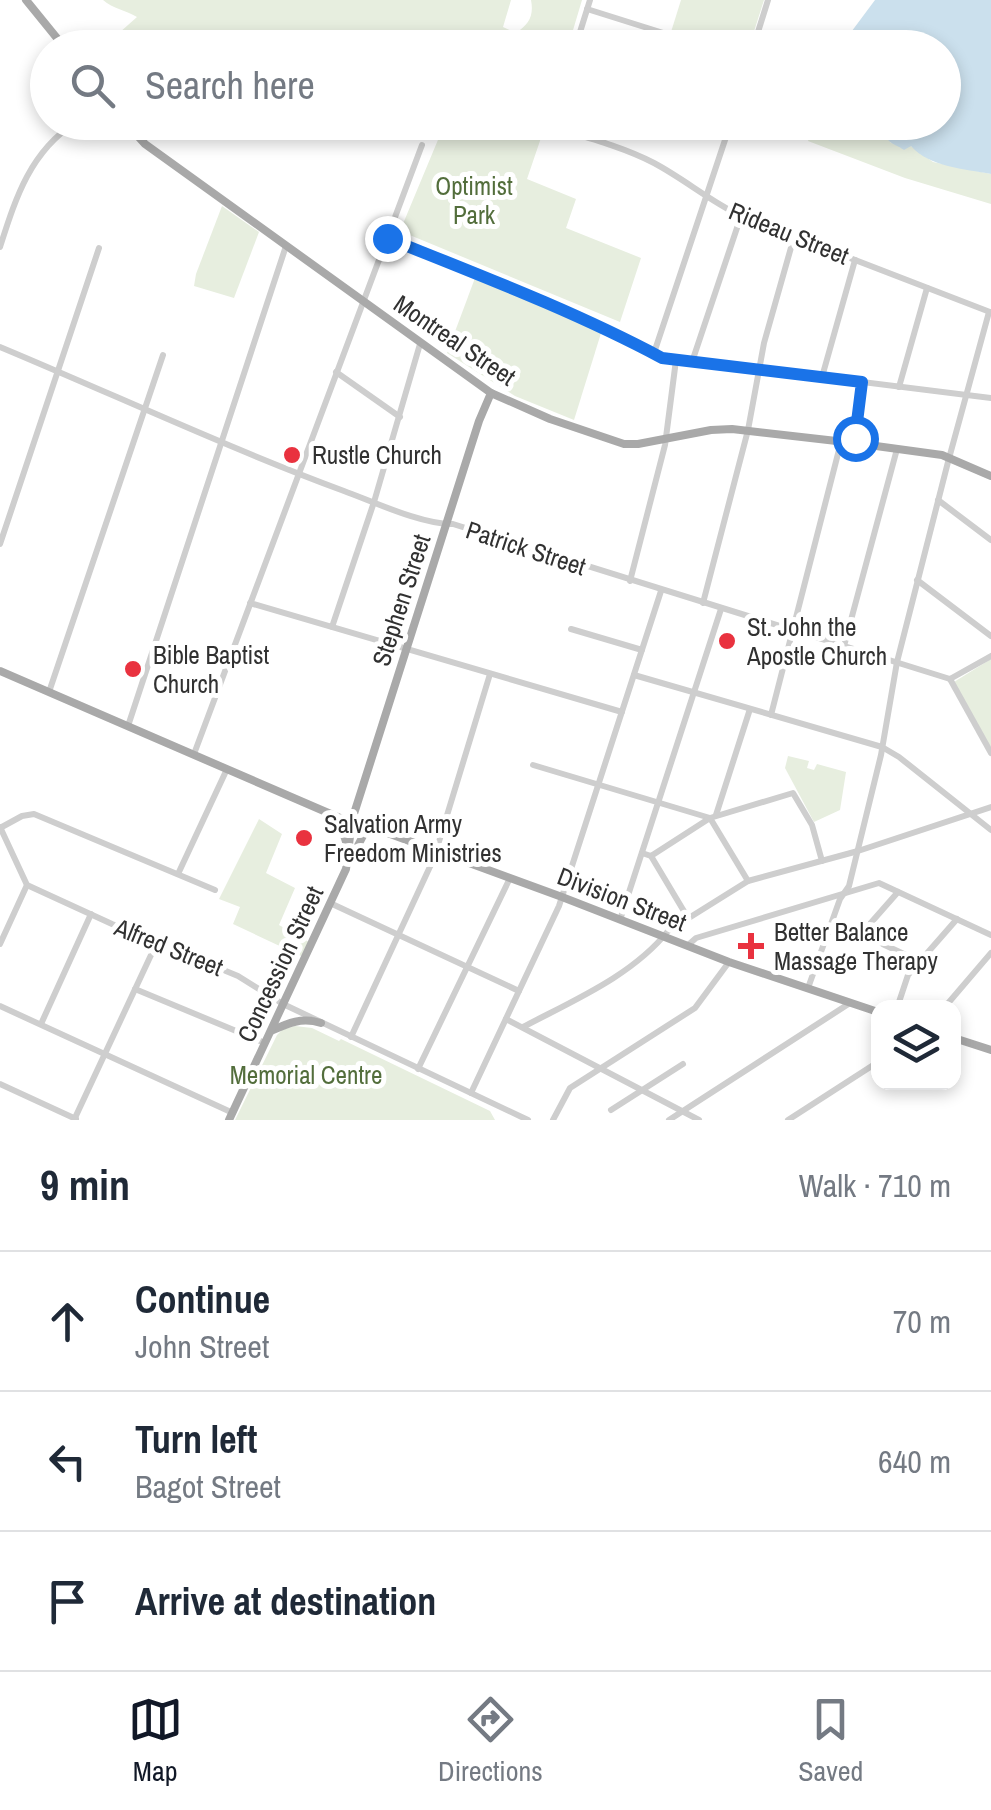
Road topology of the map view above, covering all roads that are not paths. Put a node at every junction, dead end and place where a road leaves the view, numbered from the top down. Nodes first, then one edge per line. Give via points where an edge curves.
1 (26, 0) edge
2 (768, 0) edge
3 (589, 4) edge
4 (50, 30) edge
5 (581, 30) edge
6 (662, 30) edge
7 (759, 30) edge
8 (54, 140) edge
9 (141, 140) edge
10 (595, 140) edge
11 (724, 140) edge
12 (422, 145) dead end
13 (706, 198) junction
14 (741, 216) junction
15 (794, 237) junction
16 (387, 238) junction
17 (286, 246) junction
18 (0, 247) edge
19 (98, 248) dead end
20 (855, 260) junction
21 (927, 288) junction
22 (362, 301) junction
23 (990, 312) edge
24 (420, 344) junction
25 (0, 347) edge
26 (654, 353) junction
27 (163, 356) dead end
28 (676, 360) junction
29 (692, 362) junction
30 (758, 369) junction
31 (59, 372) junction
32 (336, 372) junction
33 (822, 377) junction
34 (862, 382) junction
35 (900, 386) junction
36 (491, 393) junction
37 (966, 394) junction
38 (991, 398) edge
39 (145, 409) junction
40 (400, 416) junction
41 (748, 430) junction
42 (666, 439) junction
43 (221, 442) junction
44 (841, 442) junction
45 (854, 443) junction
46 (897, 449) junction
47 (949, 457) junction
48 (298, 474) junction
49 (991, 476) edge
50 (938, 500) junction
51 (374, 502) junction
52 (446, 524) junction
53 (991, 540) edge
54 (0, 544) edge
55 (917, 580) junction
56 (630, 581) junction
57 (661, 591) junction
58 (250, 603) junction
59 (704, 603) junction
60 (721, 608) junction
61 (332, 627) junction
62 (572, 629) dead end
63 (794, 631) junction
64 (991, 636) edge
65 (844, 646) junction
66 (407, 649) junction
67 (642, 650) junction
68 (991, 656) edge
69 (897, 662) junction
70 (0, 671) edge
71 (490, 674) junction
72 (634, 675) junction
73 (950, 679) junction
74 (49, 692) junction
75 (694, 692) junction
76 (750, 709) junction
77 (622, 712) junction
78 (771, 715) junction
79 (128, 726) junction
80 (882, 748) junction
81 (991, 753) edge
82 (194, 754) junction
83 (533, 765) dead end
84 (227, 768) junction
85 (598, 784) junction
86 (658, 802) junction
87 (308, 803) junction
88 (991, 807) edge
89 (331, 814) junction
90 (972, 814) junction
91 (713, 817) junction
92 (352, 820) junction
93 (0, 828) edge
94 (373, 828) junction
95 (991, 830) edge
96 (436, 851) junction
97 (858, 851) junction
98 (350, 852) junction
99 (646, 854) junction
100 (822, 861) junction
101 (346, 869) junction
102 (178, 874) junction
103 (510, 878) junction
104 (748, 881) junction
105 (28, 884) junction
106 (214, 890) dead end
107 (898, 892) junction
108 (845, 893) junction
109 (562, 897) junction
110 (330, 903) junction
111 (91, 914) junction
112 (688, 918) junction
113 (956, 919) junction
114 (620, 920) junction
115 (833, 920) junction
116 (861, 934) junction
117 (398, 935) junction
118 (991, 935) edge
119 (664, 937) junction
120 (0, 944) edge
121 (686, 946) junction
122 (991, 953) edge
123 (151, 955) dead end
124 (920, 961) junction
125 (729, 962) junction
126 (983, 962) junction
127 (468, 967) junction
128 (991, 969) edge
129 (135, 988) junction
130 (808, 988) junction
131 (520, 991) junction
132 (900, 1000) edge
133 (951, 1000) edge
134 (850, 1003) junction
135 (283, 1004) junction
136 (0, 1006) edge
137 (871, 1010) edge
138 (506, 1019) junction
139 (322, 1022) junction
140 (41, 1024) junction
141 (522, 1028) junction
142 (271, 1031) junction
143 (352, 1037) junction
144 (961, 1040) edge
145 (265, 1043) junction
146 (990, 1049) edge
147 (105, 1054) junction
148 (683, 1064) dead end
149 (871, 1067) edge
150 (602, 1068) junction
151 (418, 1069) junction
152 (0, 1084) edge
153 (642, 1090) junction
154 (471, 1093) junction
155 (611, 1110) dead end
156 (682, 1111) junction
157 (505, 1115) edge
158 (231, 1117) edge
159 (76, 1120) edge
160 (528, 1120) edge
161 (553, 1120) edge
162 (670, 1120) edge
163 (699, 1120) edge
164 (788, 1120) edge

1 - 4 main road
2 - 7 street
3 - 5 street
3 - 6 street
8 - 18 street via 28,170
9 - 17 main road, Montreal Street
10 - 13 street, Rideau Street via 656,164
11 - 13 street
12 - 16 street
13 - 14 street, Rideau Street
13 - 26 street
14 - 15 street, Rideau Street
14 - 29 street
15 - 20 street, Rideau Street
15 - 30 street
16 - 22 street
16 - 26 street
17 - 22 main road, Montreal Street
17 - 43 street
19 - 31 street
20 - 21 street, Rideau Street
20 - 33 street
21 - 23 street, Rideau Street
21 - 35 street
22 - 24 main road, Montreal Street
22 - 32 street
23 - 37 street
24 - 36 main road, Montreal Street
24 - 40 street
25 - 31 street, Patrick Street
26 - 28 street
27 - 39 street
28 - 29 street
28 - 42 street
29 - 30 street
30 - 33 street
30 - 41 street
31 - 39 street, Patrick Street
31 - 54 street
32 - 40 street
32 - 48 street
33 - 34 street
34 - 35 street
34 - 45 street
35 - 37 street
36 - 42 main road, Montreal Street via 613,442
36 - 52 main road, Stephen Street
37 - 38 street
37 - 47 street
39 - 43 street, Patrick Street
39 - 74 street
40 - 51 street
41 - 42 main road, Montreal Street
41 - 44 main road, Montreal Street
41 - 59 street
42 - 56 street
43 - 48 street, Patrick Street
43 - 79 street
44 - 45 main road, Montreal Street
44 - 63 street
45 - 46 main road, Montreal Street
46 - 47 main road, Montreal Street
46 - 65 street
47 - 49 main road, Montreal Street
47 - 50 street
48 - 51 street, Patrick Street
48 - 58 street
50 - 53 street
50 - 55 street
51 - 52 street, Patrick Street
51 - 61 street
52 - 56 street, Patrick Street
52 - 66 main road, Stephen Street
55 - 64 street
55 - 69 street
56 - 57 street, Patrick Street
57 - 59 street, Patrick Street
57 - 67 street
58 - 61 street
58 - 82 street
59 - 60 street, Patrick Street
60 - 63 street, Patrick Street
60 - 75 street
61 - 66 street
62 - 67 street
63 - 65 street, Patrick Street
63 - 78 street
65 - 69 street, Patrick Street
66 - 71 street
66 - 92 main road, Stephen Street
67 - 72 street
68 - 73 street
69 - 73 street, Patrick Street
69 - 80 street
70 - 74 main road, Division Street
71 - 77 street
71 - 96 street
72 - 75 street
72 - 77 street
73 - 81 street
74 - 79 main road, Division Street
75 - 76 street
75 - 86 street
76 - 78 street
76 - 91 street
77 - 85 street
78 - 80 street
79 - 82 main road, Division Street
80 - 90 street
80 - 97 street
82 - 84 main road, Division Street
83 - 85 street
84 - 87 main road, Division Street
84 - 102 street
85 - 86 street
85 - 109 street
86 - 91 street
86 - 99 street
87 - 89 main road, Division Street
87 - 92 main road, Division Street
88 - 90 street
89 - 92 main road, Division Street
89 - 98 main road
90 - 95 street
90 - 97 street
91 - 99 street
91 - 100 street via 794,793
91 - 104 street
92 - 94 main road, Division Street
92 - 98 main road, Concession Street
93 - 102 street via 34,814
93 - 105 street
94 - 96 main road, Division Street
94 - 101 main road
96 - 103 main road, Division Street
96 - 117 street
97 - 100 street
97 - 108 street
98 - 101 main road, Concession Street
99 - 112 street
99 - 114 street
100 - 104 street
101 - 110 main road, Concession Street
102 - 106 street
103 - 109 main road, Division Street
103 - 127 street
104 - 112 street
105 - 111 street, Alfred Street
105 - 120 street
107 - 108 street via 878,884
107 - 113 street
107 - 116 street
108 - 115 street
108 - 121 street
109 - 114 main road, Division Street
109 - 131 street
110 - 117 street
110 - 135 main road, Concession Street
111 - 135 street, Alfred Street via 238,976
111 - 140 street
112 - 119 street
113 - 118 street
113 - 124 street
114 - 119 main road, Division Street
115 - 116 street
115 - 130 street
116 - 124 street
117 - 127 street
117 - 143 street
119 - 121 main road, Division Street
119 - 141 street via 624,971
121 - 125 main road, Division Street
122 - 126 street
123 - 129 street
124 - 132 street
125 - 130 main road, Division Street
125 - 150 street via 695,1008
126 - 128 street
126 - 133 street
127 - 131 street
127 - 151 street
129 - 145 street
129 - 147 street
130 - 134 main road, Division Street
131 - 138 street
134 - 137 main road, Division Street
134 - 156 street
135 - 139 street, Alfred Street
135 - 142 main road, Concession Street
136 - 140 street
138 - 141 street
138 - 154 street
139 - 142 main road via 297,1021
139 - 143 street, Alfred Street
140 - 147 street
141 - 150 street
142 - 145 main road, Concession Street
143 - 151 street, Alfred Street
144 - 146 main road
145 - 158 main road, Concession Street
147 - 158 street
147 - 159 street
148 - 153 street
149 - 164 street
150 - 153 street
150 - 161 street via 570,1088
151 - 154 street, Alfred Street
152 - 159 street
153 - 155 street
153 - 156 street
154 - 157 street, Alfred Street
156 - 162 street
156 - 163 street
157 - 160 street, Alfred Street

